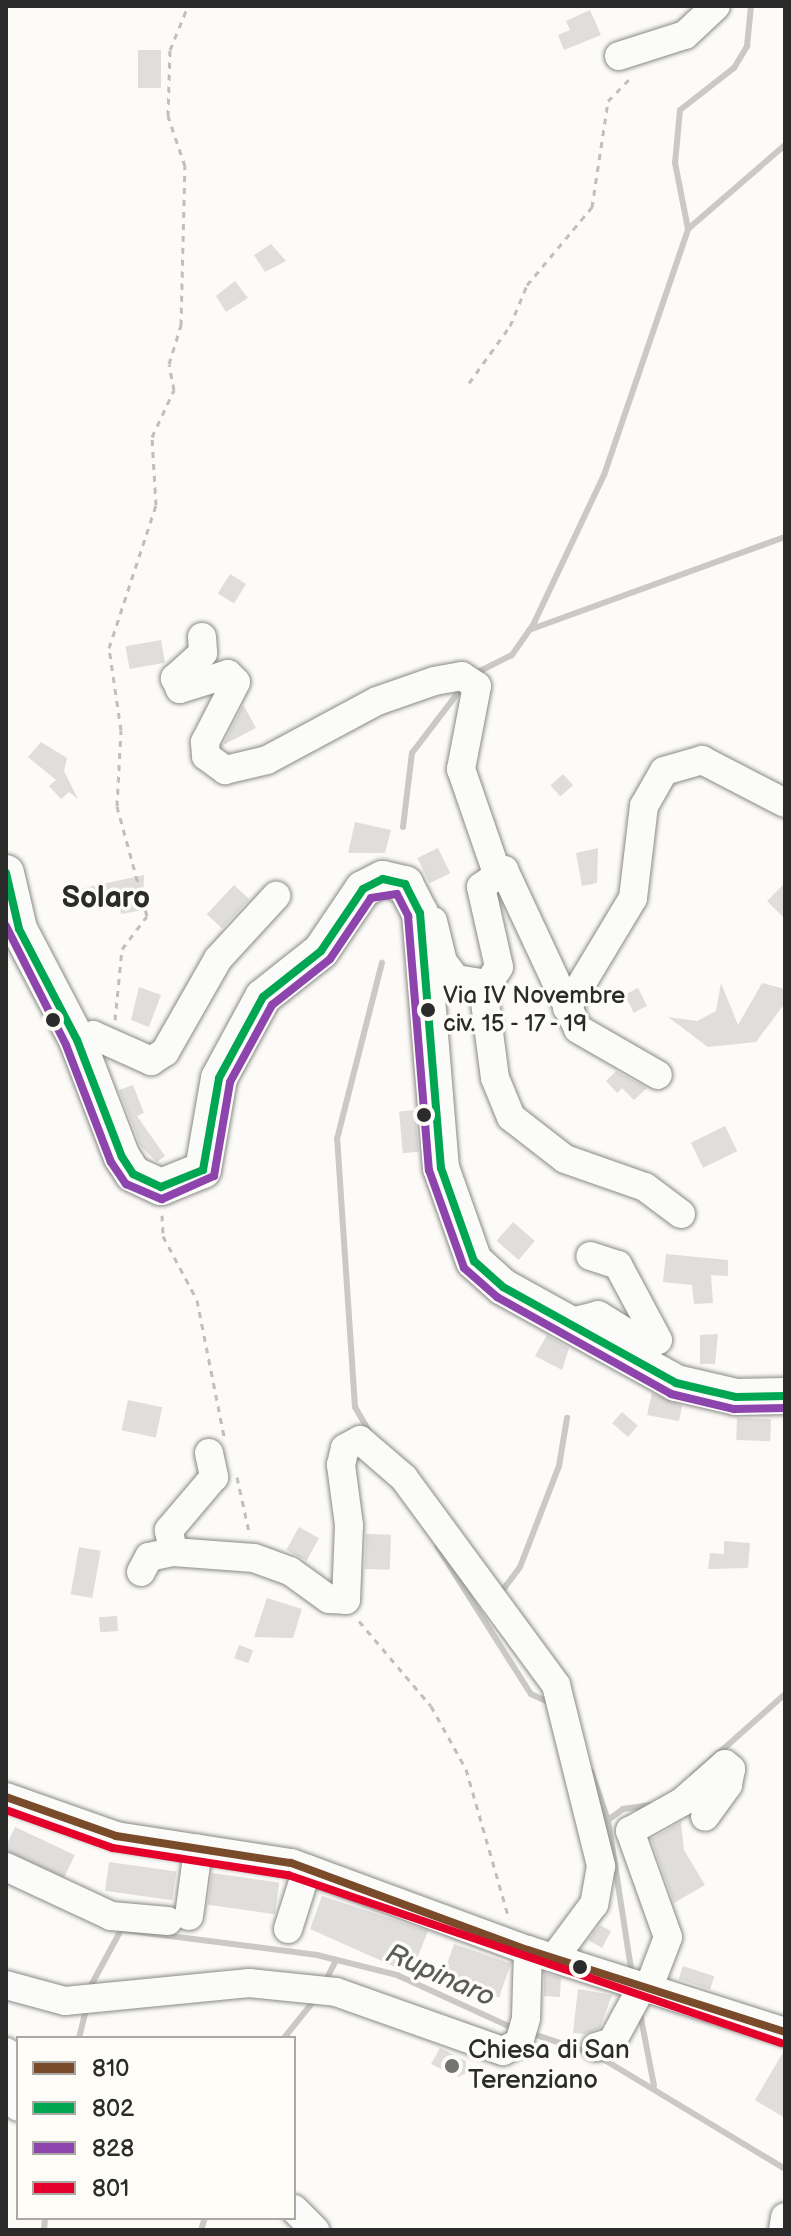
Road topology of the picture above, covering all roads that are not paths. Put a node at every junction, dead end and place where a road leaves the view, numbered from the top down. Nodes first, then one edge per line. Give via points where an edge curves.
1 (716, 6) edge
2 (628, 65) road end
3 (202, 637) dead end
4 (785, 803) edge
5 (496, 870) junction
6 (6, 873) edge
7 (276, 896) dead end
8 (419, 907) junction
9 (483, 987) junction
10 (567, 1008) junction
11 (77, 1040) junction
12 (658, 1075) dead end
13 (681, 1214) dead end
14 (590, 1256) dead end
15 (567, 1323) junction
16 (785, 1396) edge
17 (209, 1453) dead end
18 (173, 1552) junction
19 (141, 1572) dead end
20 (6, 1797) edge
21 (705, 1817) dead end
22 (126, 1850) dead end
23 (197, 1855) junction
24 (6, 1867) edge
25 (307, 1869) junction
26 (288, 1929) dead end
27 (541, 1954) junction
28 (6, 1985) edge
29 (646, 1986) junction
30 (785, 2032) edge
31 (596, 2047) dead end
32 (6, 2052) edge
33 (16, 2098) edge
34 (296, 2211) edge
35 (785, 2217) edge
36 (315, 2230) edge
37 (783, 2230) edge

1 - 2 street via 685,35
3 - 5 street via 203,653 175,678 180,689 228,674 236,682 205,742 206,756 225,770 267,760 377,701 434,681 462,676 477,686 461,769
4 - 10 street via 702,760 664,771 644,806 633,898
5 - 9 street via 481,887 499,967
5 - 10 street via 512,878
6 - 11 main road via 19,929
7 - 11 street via 218,959 165,1052 151,1061 93,1035
8 - 9 street via 433,920 443,962 456,979
8 - 11 main road via 405,884 372,882 321,951 263,997 219,1078 203,1170 161,1187 133,1174 122,1157
8 - 15 main road via 434,1118 459,1228 474,1261 503,1287
9 - 13 street via 495,1078 511,1117 565,1159 645,1187
10 - 12 street via 595,1044
14 - 15 street via 618,1265 658,1340 643,1343 598,1315
15 - 16 main road via 676,1383 736,1397
17 - 18 street via 214,1477 169,1530
18 - 19 street via 149,1557
18 - 27 street via 254,1558 290,1571 329,1599 346,1600 345,1448 360,1440 404,1478 562,1697 601,1866 594,1904
20 - 23 street via 102,1833
21 - 29 street via 728,1785 731,1769 725,1764 682,1802 630,1831 668,1937
22 - 23 street
23 - 24 street via 178,1918 111,1916
23 - 25 street
25 - 26 street
25 - 27 street
27 - 28 street via 522,2030 503,2051 336,1992 249,1983 65,2001
27 - 29 street
29 - 30 street
29 - 31 street via 612,2042
32 - 33 street
34 - 36 street
35 - 37 street

